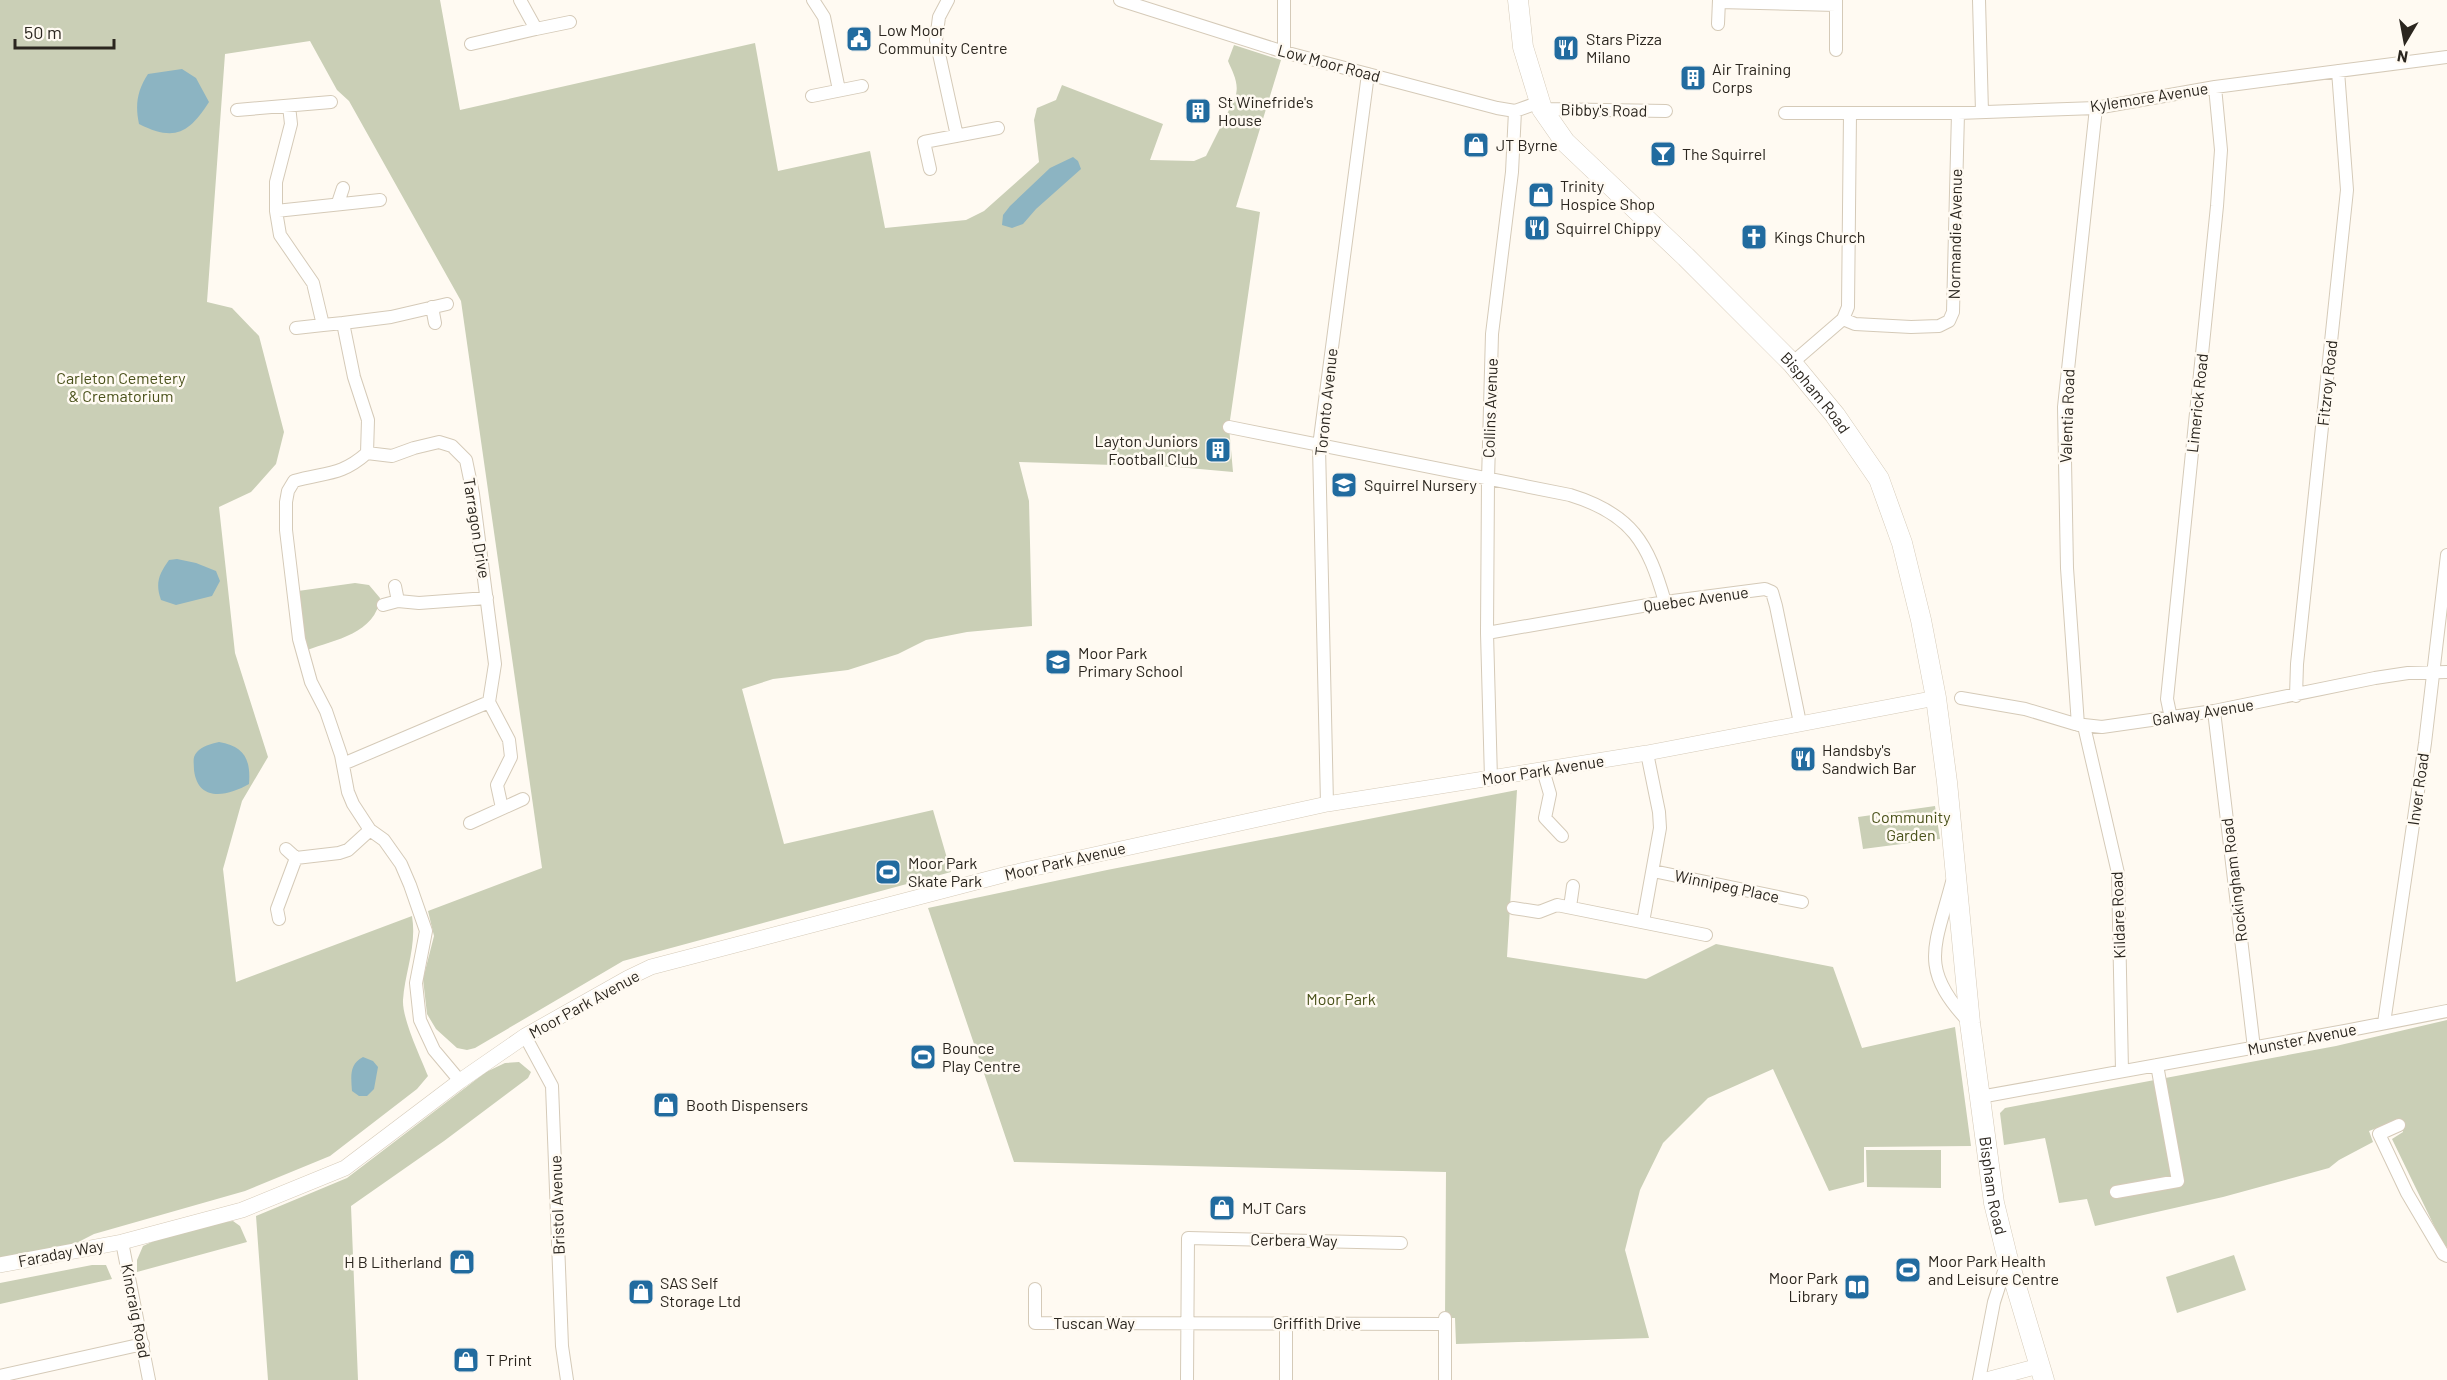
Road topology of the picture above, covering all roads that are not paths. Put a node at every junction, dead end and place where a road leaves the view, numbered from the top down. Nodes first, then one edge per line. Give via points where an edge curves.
1 (520, 0) edge
2 (813, 0) edge
3 (948, 0) edge
4 (1120, 0) edge
5 (1284, 0) edge
6 (1518, 0) edge
7 (1979, 0) edge
8 (1719, 1) edge
9 (1836, 2) edge
10 (1144, 4) edge
11 (570, 22) dead end
12 (1718, 24) dead end
13 (536, 29) junction
14 (471, 44) dead end
15 (1836, 50) dead end
16 (1284, 52) junction
17 (2447, 57) edge
18 (2338, 71) junction
19 (1368, 74) junction
20 (862, 86) dead end
21 (2215, 87) junction
22 (839, 90) junction
23 (812, 96) dead end
24 (331, 102) dead end
25 (289, 106) junction
26 (1541, 106) junction
27 (2096, 108) junction
28 (237, 110) dead end
29 (1515, 111) junction
30 (1666, 111) dead end
31 (1982, 112) junction
32 (1785, 113) dead end
33 (1958, 113) junction
34 (1850, 114) junction
35 (998, 128) dead end
36 (957, 136) junction
37 (930, 169) dead end
38 (344, 188) dead end
39 (380, 200) dead end
40 (338, 203) junction
41 (276, 211) junction
42 (447, 304) dead end
43 (432, 307) junction
44 (1844, 319) junction
45 (343, 323) junction
46 (435, 323) dead end
47 (323, 325) junction
48 (296, 328) dead end
49 (1792, 363) junction
50 (1229, 427) dead end
51 (1319, 446) junction
52 (367, 453) junction
53 (1488, 480) junction
54 (2447, 555) edge
55 (395, 586) dead end
56 (487, 598) junction
57 (398, 601) junction
58 (1665, 602) junction
59 (383, 605) dead end
60 (1488, 633) junction
61 (2433, 672) junction
62 (2447, 672) edge
63 (2296, 696) junction
64 (1936, 698) junction
65 (1960, 698) dead end
66 (489, 702) junction
67 (2214, 711) junction
68 (2171, 718) junction
69 (1800, 723) junction
70 (2081, 725) junction
71 (1647, 753) junction
72 (342, 764) junction
73 (1543, 770) junction
74 (1491, 778) junction
75 (523, 799) dead end
76 (1327, 804) junction
77 (502, 808) junction
78 (470, 823) dead end
79 (370, 830) junction
80 (1562, 836) dead end
81 (1955, 869) junction
82 (1653, 871) junction
83 (1573, 886) dead end
84 (1802, 902) dead end
85 (1569, 907) junction
86 (1513, 908) dead end
87 (279, 919) dead end
88 (1643, 922) junction
89 (1706, 935) dead end
90 (2447, 1011) edge
91 (1970, 1023) junction
92 (2384, 1023) junction
93 (525, 1036) junction
94 (2254, 1048) junction
95 (2157, 1065) junction
96 (2122, 1071) junction
97 (460, 1081) junction
98 (1980, 1097) junction
99 (2399, 1125) dead end
100 (2116, 1192) dead end
101 (122, 1242) junction
102 (1401, 1243) dead end
103 (2447, 1256) edge
104 (2008, 1259) junction
105 (0, 1265) edge
106 (1035, 1289) dead end
107 (1286, 1323) junction
108 (1188, 1324) junction
109 (143, 1344) junction
110 (2041, 1373) edge
111 (0, 1376) edge
112 (149, 1380) edge
113 (567, 1380) edge
114 (1187, 1380) edge
115 (1286, 1380) edge
116 (1445, 1380) edge
117 (1979, 1380) edge
118 (1986, 1380) edge

1 - 13 street
2 - 22 street via 824,17
3 - 36 street via 939,17 936,39
4 - 10 street, Low Moor Road
5 - 16 street
6 - 26 main road, Bispham Road via 1523,47
7 - 31 street
8 - 9 street
8 - 12 street
9 - 15 street
10 - 16 street, Low Moor Road
11 - 13 street
13 - 14 street
16 - 19 street, Low Moor Road
17 - 18 street, Kylemore Avenue
18 - 21 street, Kylemore Avenue
18 - 63 street, Fitzroy Road via 2348,190
19 - 29 street, Low Moor Road
19 - 51 street, Toronto Avenue
20 - 22 street
21 - 27 street, Kylemore Avenue
21 - 68 street, Limerick Road via 2221,150 2167,699
22 - 23 street
24 - 25 street
25 - 28 street
25 - 41 street via 291,124 276,182
26 - 29 street
26 - 30 street, Bibby's Road
26 - 49 main road, Bispham Road via 1564,142
27 - 31 street, Kylemore Avenue
27 - 70 street, Valentia Road via 2064,407 2067,568
29 - 53 street, Collins Avenue via 1512,172 1492,334
31 - 33 street, Kylemore Avenue
32 - 34 street
33 - 34 street, Kylemore Avenue
33 - 44 street, Normandie Avenue via 1953,312 1949,321 1940,326 1911,327 1855,324
34 - 44 street via 1848,307
35 - 36 street
36 - 37 street via 924,142
38 - 40 street
39 - 40 street
40 - 41 street
41 - 47 street via 280,235 313,283
42 - 43 street
43 - 45 street
43 - 46 street
44 - 49 street
45 - 47 street
45 - 52 street via 368,420
47 - 48 street
49 - 64 main road, Bispham Road via 1835,415 1879,480 1902,543 1922,620
50 - 51 street
51 - 53 street
51 - 76 street, Toronto Avenue
52 - 56 street, Tarragon Drive via 392,456 439,442 452,446 466,460
52 - 72 street via 345,470 294,481 286,502 299,639
53 - 58 street via 1570,495 1613,513 1649,553
53 - 60 street, Collins Avenue
54 - 61 street, Inver Road
55 - 57 street
56 - 57 street
56 - 66 street, Tarragon Drive via 495,664
57 - 59 street
58 - 60 street, Quebec Avenue
58 - 69 street, Quebec Avenue via 1765,589 1772,592
60 - 74 street, Collins Avenue
61 - 62 street, Galway Avenue
61 - 63 street, Galway Avenue via 2375,678
61 - 92 street, Inver Road
63 - 67 street, Galway Avenue
64 - 69 street, Moor Park Avenue
64 - 81 main road, Bispham Road
65 - 70 street, Galway Avenue via 2025,709
66 - 72 street
66 - 77 street via 509,740 511,757 497,785
67 - 68 street, Galway Avenue
67 - 94 street, Rockingham Road
68 - 70 street, Galway Avenue via 2102,727
69 - 71 street, Moor Park Avenue
70 - 96 street, Kildare Road via 2118,873
71 - 73 street, Moor Park Avenue
71 - 82 street, Winnipeg Place via 1660,828
72 - 79 street via 352,804
73 - 74 street, Moor Park Avenue
73 - 80 street via 1550,794 1545,818
74 - 76 street, Moor Park Avenue
75 - 77 street
76 - 93 street, Moor Park Avenue via 997,876 651,968
77 - 78 street
79 - 87 street via 339,853 291,853 277,909
79 - 97 street via 384,840 410,885 426,931 416,983 420,1020 434,1050
81 - 91 main road, Bispham Road
81 - 91 street, Bispham Road via 1934,944 1934,965 1950,1002
82 - 84 street, Winnipeg Place
82 - 88 street, Winnipeg Place
83 - 85 street
85 - 86 street via 1557,905 1539,912
85 - 88 street
88 - 89 street
90 - 92 street, Munster Avenue
91 - 98 main road, Bispham Road
92 - 94 street, Munster Avenue
93 - 97 street, Moor Park Avenue
93 - 113 street, Bristol Avenue via 552,1086 562,1346
94 - 95 street, Munster Avenue
95 - 96 street, Munster Avenue
95 - 100 street via 2178,1181
96 - 98 street, Munster Avenue
97 - 101 street, Moor Park Avenue via 345,1168 251,1207
98 - 104 main road, Bispham Road via 1994,1203
99 - 103 street via 2379,1134 2407,1193 2442,1254
101 - 105 street, Faraday Way
101 - 109 street, Kincraig Road
102 - 108 street, Cerbera Way via 1188,1238
104 - 110 main road, Bispham Road
104 - 117 street via 1994,1302
106 - 108 street, Tuscan Way via 1035,1323
107 - 108 street, Griffith Drive
107 - 115 street
107 - 116 street, Griffith Drive via 1445,1321
108 - 114 street
109 - 111 street
109 - 112 street, Kincraig Road
110 - 118 street

